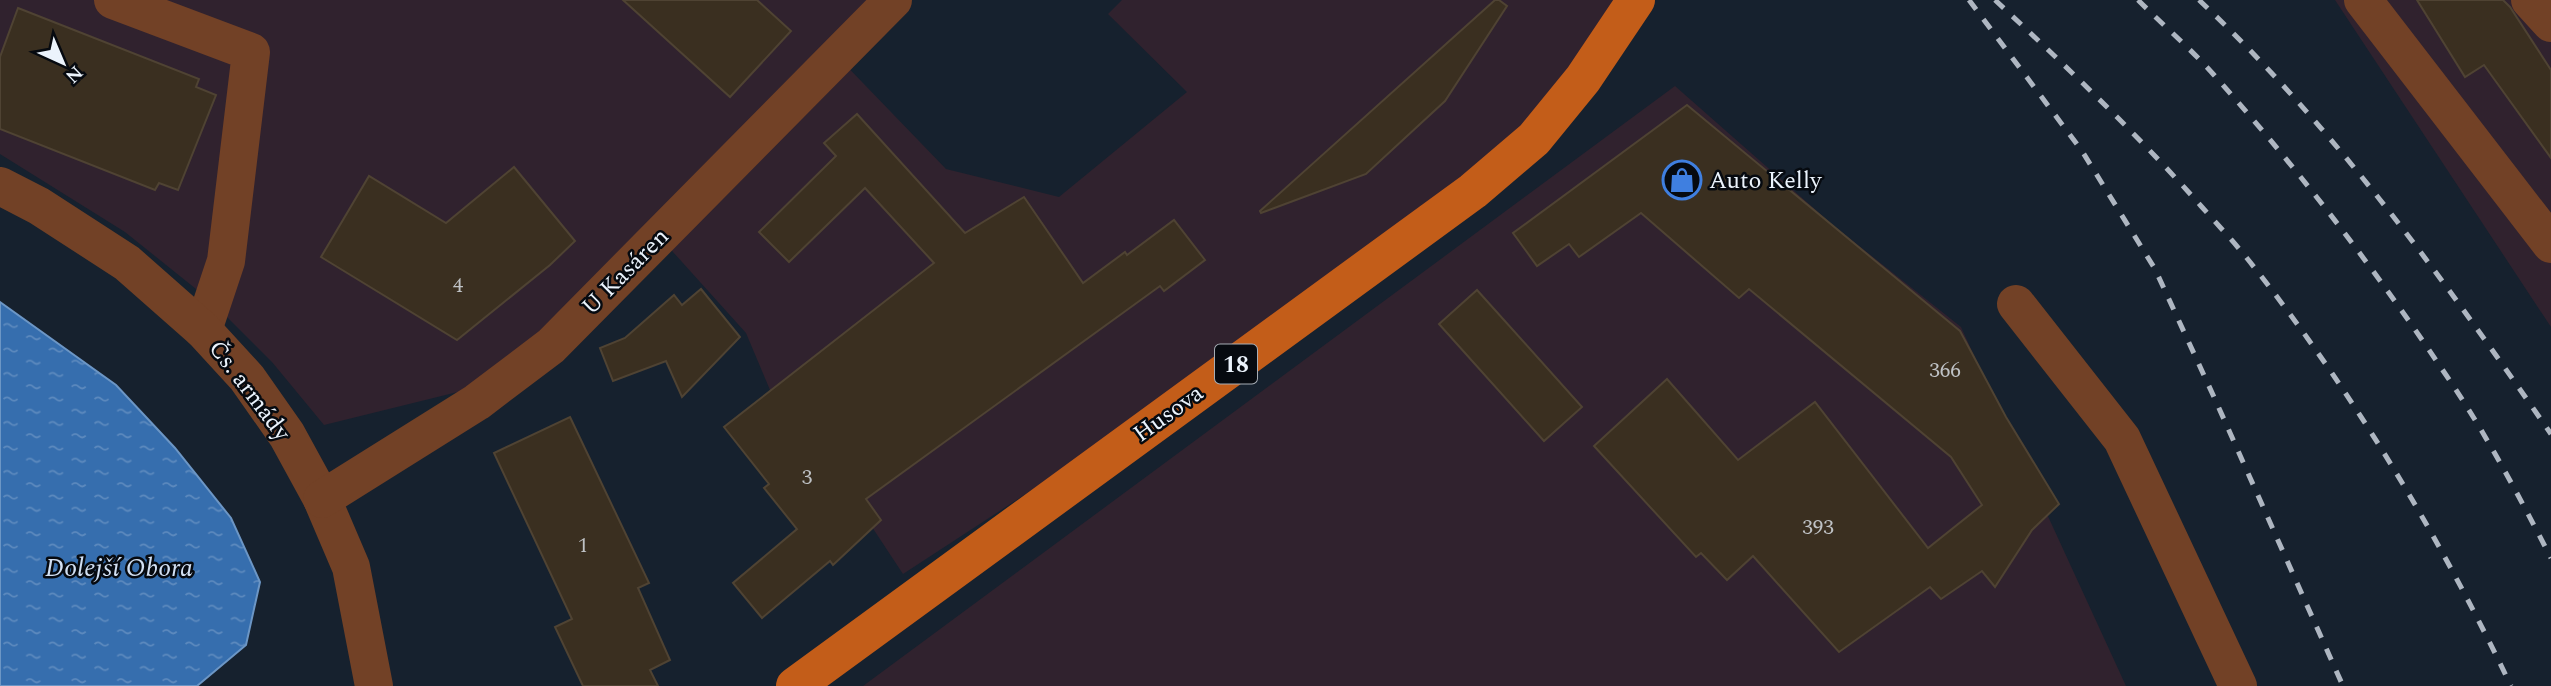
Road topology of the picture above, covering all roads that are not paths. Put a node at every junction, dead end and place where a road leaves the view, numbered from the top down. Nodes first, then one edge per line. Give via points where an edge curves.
1 (113, 0) edge
2 (893, 0) edge
3 (1636, 0) edge
4 (2363, 0) edge
5 (2530, 0) edge
6 (2551, 23) edge
7 (0, 186) edge
8 (2551, 244) edge
9 (2016, 304) dead end
10 (203, 330) junction
11 (322, 499) junction
12 (374, 686) edge
13 (795, 686) edge
14 (2238, 686) edge

1 - 10 street via 251,52 226,261
2 - 11 street, U Kasáren via 551,346 477,402
3 - 13 main road, Husova / 18 via 1583,79 1534,139 1473,191
4 - 8 street
5 - 6 street
7 - 10 street, Čs. armády via 127,263
9 - 14 street via 2122,439
10 - 11 street, Čs. armády via 287,435
11 - 12 street, Čs. armády via 351,567

